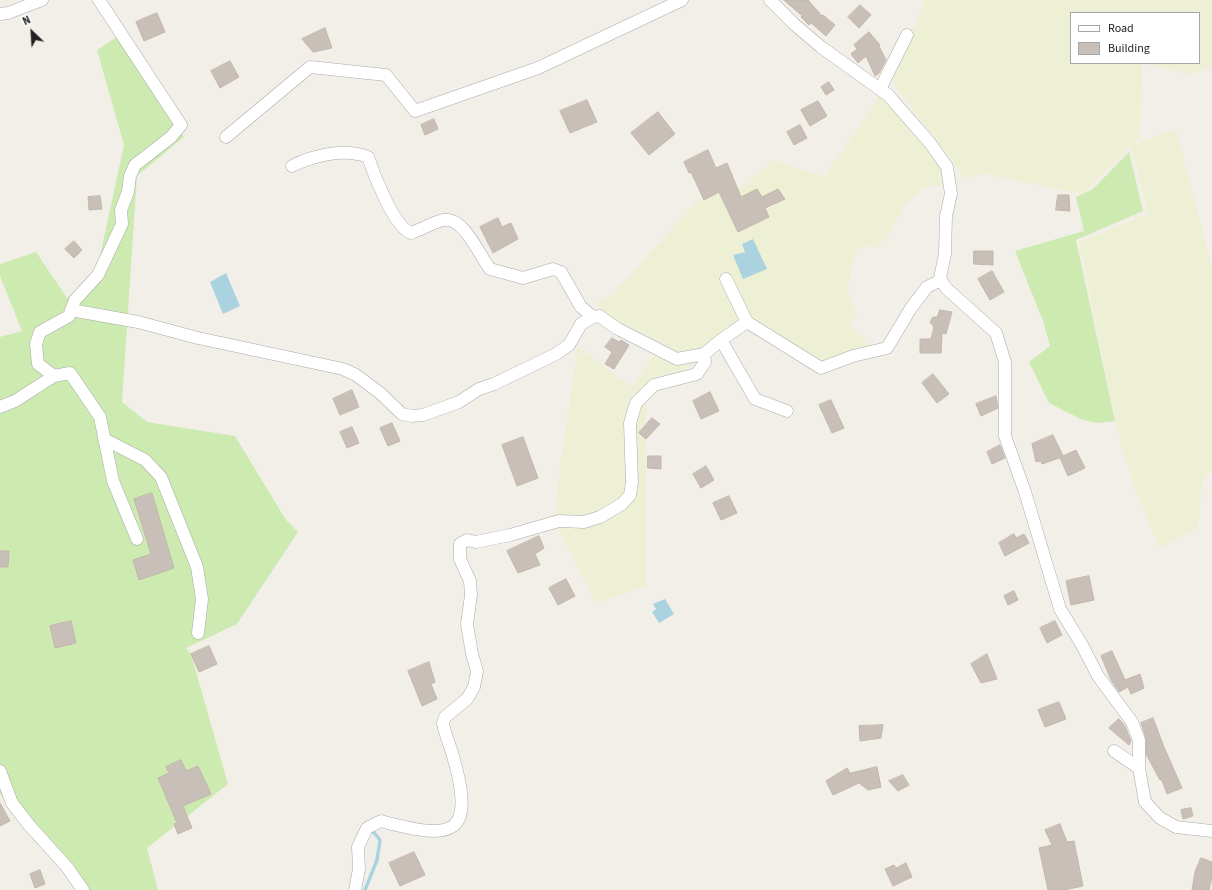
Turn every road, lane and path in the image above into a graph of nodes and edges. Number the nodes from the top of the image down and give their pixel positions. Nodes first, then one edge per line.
1 (42, 0) edge
2 (99, 0) edge
3 (682, 0) edge
4 (770, 0) edge
5 (0, 14) edge
6 (907, 35) dead end
7 (880, 89) junction
8 (226, 137) dead end
9 (292, 166) dead end
10 (726, 279) dead end
11 (941, 280) junction
12 (71, 310) junction
13 (593, 317) junction
14 (747, 322) junction
15 (721, 340) junction
16 (704, 354) junction
17 (54, 376) junction
18 (0, 407) edge
19 (787, 411) dead end
20 (104, 439) junction
21 (138, 539) dead end
22 (198, 632) dead end
23 (1114, 751) dead end
24 (1139, 768) junction
25 (0, 771) edge
26 (1212, 831) edge
27 (84, 890) edge
28 (355, 890) edge

1 - 5 street
2 - 12 street
3 - 8 street
4 - 7 street
6 - 7 street
7 - 11 street
9 - 13 street
10 - 14 street
11 - 14 street
11 - 24 street
12 - 13 street
12 - 17 street
13 - 16 street
14 - 15 street
15 - 16 street
15 - 19 street
16 - 28 street
17 - 18 street
17 - 20 street
20 - 21 street
20 - 22 street
23 - 24 street
24 - 26 street
25 - 27 street

